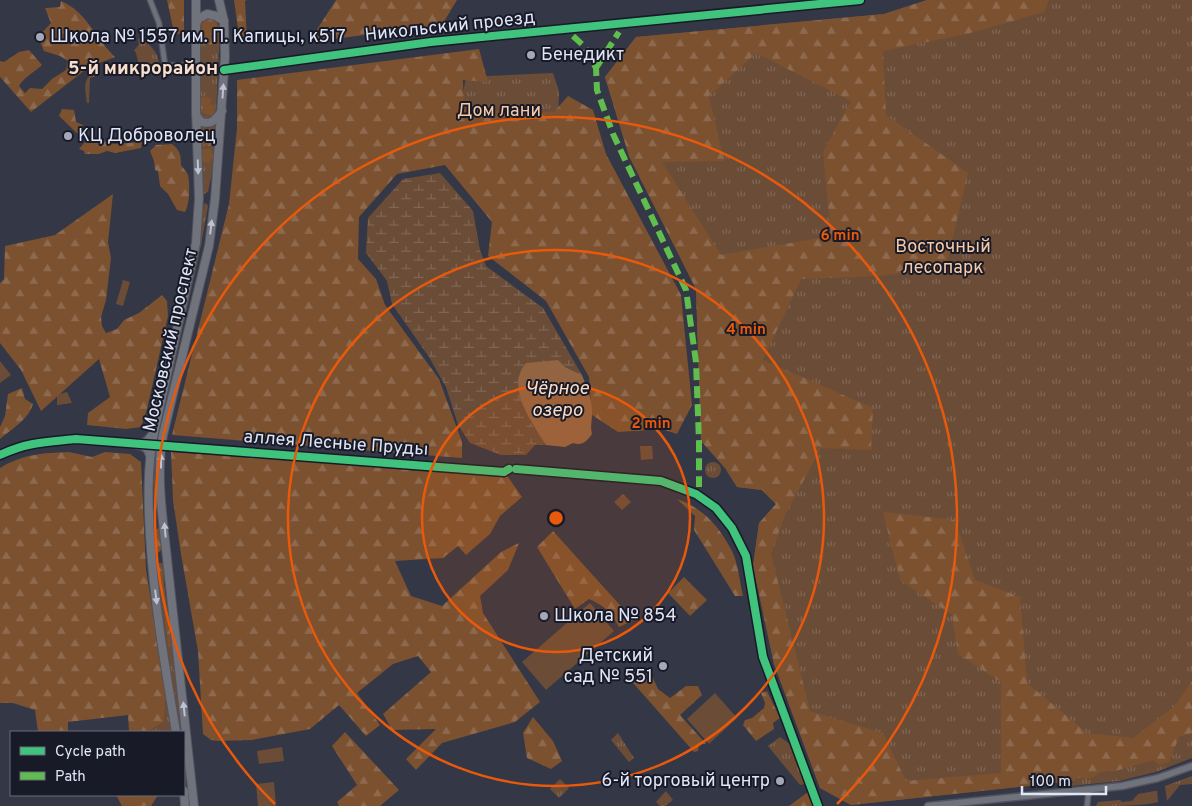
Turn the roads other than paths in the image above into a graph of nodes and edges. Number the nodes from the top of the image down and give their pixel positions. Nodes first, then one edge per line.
1 (150, 0) edge
2 (196, 0) edge
3 (218, 0) edge
4 (225, 0) edge
5 (860, 0) edge
6 (224, 21) junction
7 (196, 27) junction
8 (195, 66) junction
9 (224, 70) junction
10 (222, 112) junction
11 (196, 115) junction
12 (199, 198) junction
13 (215, 199) junction
14 (160, 402) junction
15 (170, 404) junction
16 (154, 433) junction
17 (137, 445) junction
18 (161, 445) junction
19 (151, 446) junction
20 (0, 455) edge
21 (150, 458) junction
22 (516, 469) dead end
23 (148, 509) junction
24 (163, 510) junction
25 (168, 560) junction
26 (152, 563) junction
27 (176, 731) edge
28 (1192, 766) edge
29 (1089, 788) junction
30 (194, 806) edge
31 (818, 806) edge
32 (928, 806) edge
33 (1087, 806) edge

1 - 8 street
2 - 7 main road, Московский проспект
3 - 6 main road, Московский проспект
4 - 6 main road
5 - 9 street, Никольский проезд
6 - 7 main road
6 - 9 main road, Московский проспект
7 - 8 main road, Московский проспект
8 - 11 main road, Московский проспект
10 -> 9 main road, Московский проспект
10 - 11 main road
10 - 13 main road, Московский проспект
11 -> 12 main road, Московский проспект
12 - 13 main road
12 - 14 main road, Московский проспект
15 -> 13 main road, Московский проспект
14 - 15 main road
14 - 16 main road, Московский проспект
15 - 18 main road, Московский проспект
16 - 17 main road
16 - 19 main road, Московский проспект
17 - 19 street
17 - 20 street
17 - 21 street
18 - 19 street
24 -> 18 main road, Московский проспект
19 - 21 main road, Московский проспект
21 - 23 main road, Московский проспект
22 - 31 street
23 - 24 main road
23 - 26 main road, Московский проспект
25 -> 24 main road, Московский проспект
25 - 26 main road
30 -> 25 main road, Московский проспект
26 -> 27 main road, Московский проспект
28 - 29 main road
29 - 32 main road
29 - 33 street

